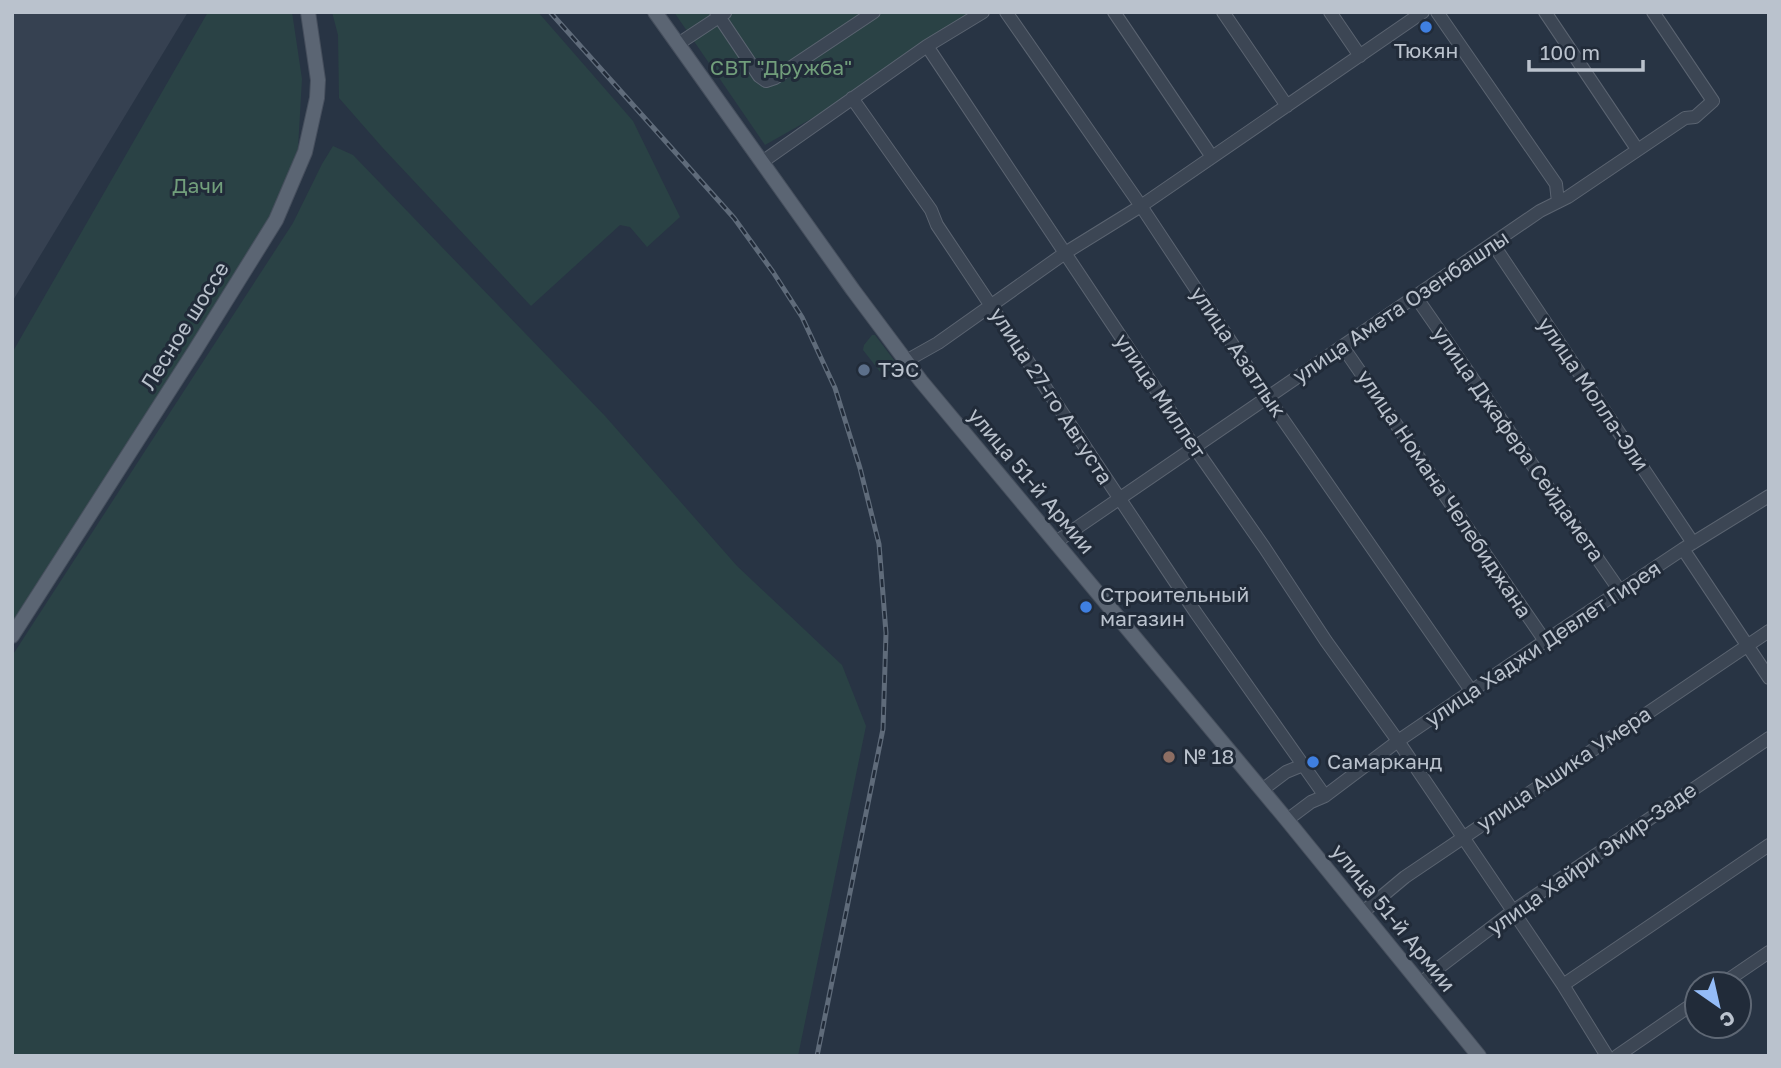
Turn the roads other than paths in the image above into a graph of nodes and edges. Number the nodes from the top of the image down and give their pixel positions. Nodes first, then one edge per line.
1 (308, 12) edge
2 (655, 12) edge
3 (874, 12) edge
4 (983, 12) edge
5 (1006, 12) edge
6 (1114, 12) edge
7 (1223, 12) edge
8 (1330, 12) edge
9 (1423, 12) edge
10 (1437, 12) edge
11 (1545, 12) edge
12 (1653, 12) edge
13 (720, 14) edge
14 (678, 44) junction
15 (928, 46) junction
16 (1360, 56) junction
17 (852, 98) junction
18 (1287, 106) junction
19 (1637, 149) junction
20 (1212, 157) junction
21 (762, 162) junction
22 (1558, 202) junction
23 (1141, 206) junction
24 (1493, 244) junction
25 (1065, 253) junction
26 (1416, 297) junction
27 (991, 304) junction
28 (1343, 347) junction
29 (906, 361) junction
30 (1269, 398) junction
31 (1195, 448) junction
32 (1769, 496) edge
33 (1120, 499) junction
34 (1056, 542) junction
35 (1688, 546) junction
36 (1620, 592) junction
37 (1769, 631) edge
38 (12, 636) edge
39 (1545, 641) junction
40 (1747, 646) junction
41 (1769, 678) edge
42 (1472, 692) junction
43 (1769, 738) edge
44 (1398, 741) junction
45 (1303, 765) junction
46 (1262, 790) junction
47 (1325, 796) junction
48 (1287, 820) junction
49 (1462, 838) junction
50 (1769, 845) edge
51 (1513, 911) junction
52 (1363, 912) junction
53 (1769, 952) edge
54 (1743, 970) edge
55 (1420, 984) junction
56 (1563, 985) junction
57 (1683, 1011) edge
58 (1479, 1056) edge
59 (1607, 1056) edge
60 (1617, 1056) edge

1 - 38 main road, Лесное шоссе
2 - 14 main road, улица 51-й Армии
3 - 13 street
4 - 15 street
5 - 23 street, улица Азатлык
6 - 20 street
7 - 18 street
8 - 16 street
9 - 16 street
10 - 22 street
11 - 19 street
12 - 19 street, улица Амета Озенбашлы
13 - 14 street
14 - 21 main road, улица 51-й Армии
15 - 17 street
15 - 25 street, улица Миллет
16 - 18 street
17 - 21 street
17 - 27 street, улица 27-го Августа
18 - 20 street
19 - 22 street, улица Амета Озенбашлы
20 - 23 street
21 - 29 main road, улица 51-й Армии
22 - 24 street, улица Амета Озенбашлы
23 - 25 street
23 - 30 street, улица Азатлык
24 - 26 street, улица Амета Озенбашлы
24 - 35 street, улица Молла-Эли
25 - 27 street
25 - 31 street, улица Миллет
26 - 28 street, улица Амета Озенбашлы
26 - 36 street, улица Джафера Сейдамета
27 - 29 street
27 - 33 street, улица 27-го Августа
28 - 30 street, улица Амета Озенбашлы
28 - 39 street, улица Номана Челебиджана
29 - 34 main road, улица 51-й Армии
30 - 31 street, улица Амета Озенбашлы
30 - 42 street, улица Азатлык
31 - 33 street, улица Амета Озенбашлы
31 - 44 street, улица Миллет
32 - 35 street, улица Хаджи Девлет Гирея
33 - 34 street, улица Амета Озенбашлы
33 - 45 street, улица 27-го Августа
34 - 46 main road, улица 51-й Армии
35 - 36 street, улица Хаджи Девлет Гирея
35 - 40 street, улица Молла-Эли
36 - 39 street, улица Хаджи Девлет Гирея
37 - 40 street, улица Ашика Умера
39 - 42 street, улица Хаджи Девлет Гирея
40 - 41 street, улица Молла-Эли
40 - 49 street, улица Ашика Умера
42 - 44 street, улица Хаджи Девлет Гирея
43 - 51 street, улица Хайри Эмир-Заде
44 - 47 street, улица Хаджи Девлет Гирея
44 - 49 street, улица Миллет
45 - 46 street
45 - 47 street, улица 27-го Августа
46 - 48 main road, улица 51-й Армии
47 - 48 street, улица Хаджи Девлет Гирея
48 - 52 main road, улица 51-й Армии
49 - 51 street, улица Миллет
49 - 52 street, улица Ашика Умера
50 - 56 street
51 - 55 street, улица Хайри Эмир-Заде
51 - 56 street, улица Миллет
52 - 55 main road, улица 51-й Армии
53 - 54 street
55 - 58 main road, улица 51-й Армии
56 - 59 street, улица Миллет
57 - 60 street

